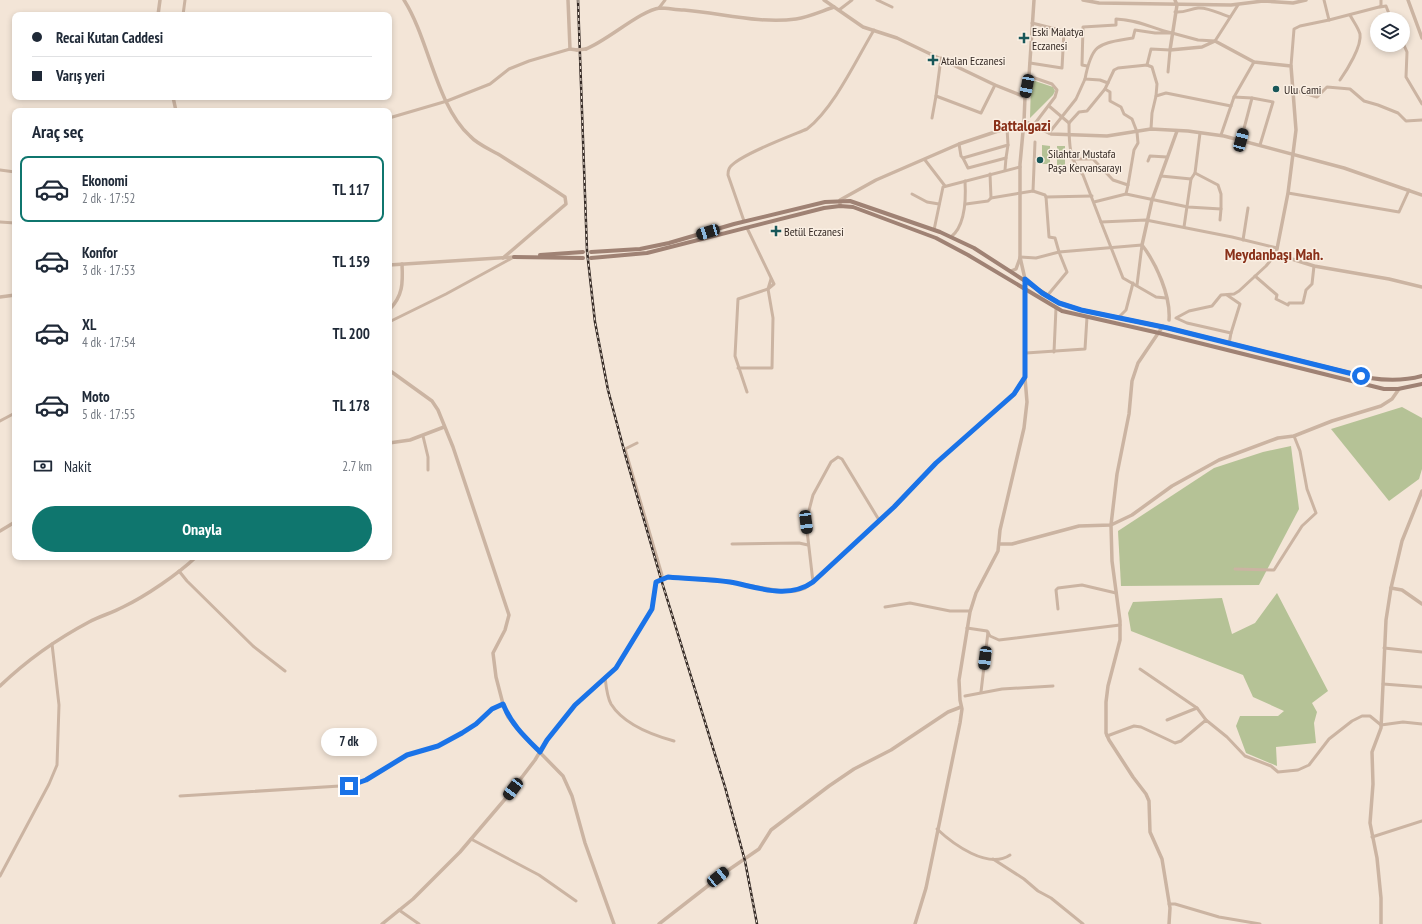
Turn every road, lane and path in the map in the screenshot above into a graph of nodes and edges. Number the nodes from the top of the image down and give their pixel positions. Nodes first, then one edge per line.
1 (160, 0) edge
2 (185, 0) edge
3 (404, 0) edge
4 (568, 0) edge
5 (665, 0) edge
6 (824, 0) edge
7 (852, 0) edge
8 (877, 0) edge
9 (1034, 0) edge
10 (1083, 0) edge
11 (1175, 0) edge
12 (1227, 0) edge
13 (1306, 0) edge
14 (1324, 0) edge
15 (1381, 0) edge
16 (1408, 0) edge
17 (1262, 1) edge
18 (1177, 4) junction
19 (1238, 4) junction
20 (1227, 5) junction
21 (834, 7) junction
22 (892, 7) dead end
23 (1379, 7) junction
24 (659, 8) junction
25 (838, 10) junction
26 (158, 12) edge
27 (183, 12) edge
28 (1176, 12) junction
29 (1389, 12) edge
30 (1350, 15) junction
31 (1230, 17) junction
32 (1329, 20) junction
33 (1032, 23) junction
34 (1421, 28) edge
35 (874, 30) junction
36 (1064, 31) junction
37 (1082, 32) junction
38 (1172, 33) junction
39 (1422, 38) edge
40 (1215, 41) junction
41 (570, 49) junction
42 (1170, 50) junction
43 (1407, 52) edge
44 (941, 58) junction
45 (1254, 62) junction
46 (1030, 63) junction
47 (1147, 65) junction
48 (1087, 66) junction
49 (1291, 66) junction
50 (1168, 72) dead end
51 (1029, 76) junction
52 (1085, 79) junction
53 (1340, 80) dead end
54 (1108, 84) junction
55 (995, 85) junction
56 (1105, 89) junction
57 (1294, 90) junction
58 (936, 96) junction
59 (1156, 96) junction
60 (1025, 97) junction
61 (1234, 97) junction
62 (1252, 98) junction
63 (447, 101) junction
64 (1422, 104) edge
65 (1049, 106) junction
66 (1230, 106) junction
67 (392, 117) edge
68 (1062, 117) junction
69 (932, 118) dead end
70 (1422, 120) edge
71 (1024, 121) junction
72 (1069, 123) junction
73 (1034, 126) junction
74 (1007, 128) junction
75 (1151, 130) junction
76 (1177, 131) junction
77 (1137, 132) junction
78 (1049, 133) junction
79 (1200, 133) junction
80 (1069, 135) junction
81 (1221, 136) junction
82 (1241, 140) junction
83 (1035, 142) dead end
84 (959, 144) junction
85 (1008, 145) junction
86 (1260, 145) junction
87 (1293, 153) junction
88 (1168, 157) junction
89 (963, 158) junction
90 (1006, 158) junction
91 (1072, 159) junction
92 (924, 160) junction
93 (1148, 161) dead end
94 (1020, 167) junction
95 (0, 170) edge
96 (1005, 170) junction
97 (12, 172) edge
98 (1195, 173) junction
99 (990, 174) junction
100 (1161, 176) junction
101 (1191, 179) junction
102 (965, 181) junction
103 (1128, 185) junction
104 (945, 186) junction
105 (1409, 190) junction
106 (1033, 191) junction
107 (1288, 193) junction
108 (912, 194) dead end
109 (1020, 194) junction
110 (1126, 194) junction
111 (1422, 195) edge
112 (1092, 196) junction
113 (991, 198) junction
114 (1046, 198) junction
115 (840, 200) junction
116 (1152, 200) junction
117 (1094, 202) junction
118 (939, 204) junction
119 (966, 204) junction
120 (840, 206) junction
121 (1188, 207) junction
122 (1248, 208) dead end
123 (1221, 209) junction
124 (1146, 220) junction
125 (1220, 220) dead end
126 (744, 221) junction
127 (0, 222) edge
128 (1101, 222) junction
129 (12, 223) edge
130 (1184, 227) junction
131 (747, 228) junction
132 (934, 230) junction
133 (951, 237) junction
134 (1243, 240) junction
135 (1142, 245) junction
136 (1111, 246) junction
137 (1277, 248) junction
138 (583, 252) dead end
139 (591, 252) dead end
140 (1059, 252) junction
141 (1276, 254) junction
142 (514, 257) junction
143 (1020, 257) junction
144 (503, 258) junction
145 (584, 258) dead end
146 (591, 258) dead end
147 (402, 264) junction
148 (392, 265) edge
149 (1314, 266) junction
150 (1011, 271) junction
151 (1255, 276) junction
152 (1025, 279) junction
153 (1135, 284) junction
154 (1422, 287) edge
155 (768, 289) junction
156 (1024, 289) junction
157 (12, 295) edge
158 (1227, 295) junction
159 (1047, 296) junction
160 (0, 297) edge
161 (1166, 298) junction
162 (392, 306) edge
163 (1056, 308) junction
164 (1086, 317) junction
165 (1120, 317) junction
166 (1176, 318) junction
167 (1169, 319) junction
168 (392, 321) edge
169 (1163, 326) junction
170 (1168, 328) junction
171 (1159, 333) junction
172 (1231, 333) junction
173 (1229, 344) junction
174 (1054, 352) junction
175 (1026, 353) junction
176 (738, 368) junction
177 (392, 372) edge
178 (1422, 376) edge
179 (1025, 377) junction
180 (1422, 384) edge
181 (1399, 389) junction
182 (746, 392) dead end
183 (12, 415) edge
184 (0, 421) edge
185 (444, 427) junction
186 (423, 436) junction
187 (1294, 436) junction
188 (392, 443) edge
189 (637, 443) dead end
190 (428, 470) dead end
191 (1422, 491) edge
192 (879, 520) junction
193 (12, 524) edge
194 (1111, 525) junction
195 (0, 532) edge
196 (732, 544) dead end
197 (1000, 544) junction
198 (808, 545) junction
199 (192, 560) edge
200 (1235, 569) dead end
201 (179, 571) junction
202 (660, 579) junction
203 (813, 582) junction
204 (1391, 588) junction
205 (1116, 593) junction
206 (1422, 604) edge
207 (884, 607) dead end
208 (1058, 609) dead end
209 (970, 611) junction
210 (1120, 625) junction
211 (967, 628) junction
212 (988, 632) junction
213 (52, 644) junction
214 (1384, 648) junction
215 (1422, 652) edge
216 (1140, 669) dead end
217 (285, 671) dead end
218 (605, 677) junction
219 (1383, 684) junction
220 (0, 686) edge
221 (1053, 686) dead end
222 (1422, 687) edge
223 (981, 692) junction
224 (965, 696) dead end
225 (503, 704) junction
226 (961, 707) junction
227 (1197, 708) junction
228 (1167, 720) dead end
229 (1206, 720) junction
230 (1422, 724) edge
231 (1381, 725) junction
232 (1107, 736) junction
233 (674, 740) dead end
234 (540, 752) junction
235 (180, 796) dead end
236 (1422, 820) edge
237 (938, 829) junction
238 (1372, 837) junction
239 (471, 838) junction
240 (1010, 855) dead end
241 (993, 860) junction
242 (0, 876) edge
243 (576, 901) dead end
244 (1169, 904) junction
245 (399, 910) junction
246 (382, 924) edge
247 (419, 924) edge
248 (614, 924) edge
249 (659, 924) edge
250 (915, 924) edge
251 (1083, 924) edge
252 (1169, 924) edge
253 (1260, 924) edge
254 (1381, 924) edge

1 - 26 street
2 - 27 street
3 - 63 street
4 - 41 street
5 - 24 street
6 - 21 street
7 - 25 street
8 - 22 street
9 - 33 street
10 - 18 street
11 - 18 street
12 - 20 street
13 - 17 street
14 - 32 street
15 - 23 street
16 - 34 street
17 - 19 street
18 - 20 street
18 - 28 street
19 - 20 street
19 - 31 street
21 - 24 street
21 - 25 street
23 - 29 street
23 - 30 street
24 - 41 street, bridge
25 - 35 street
28 - 31 street
28 - 38 street
30 - 32 street
30 - 53 street
31 - 40 street
32 - 49 street
33 - 36 street
33 - 46 street
34 - 39 street
35 - 44 street
35 - 126 street
36 - 37 street
36 - 46 street
37 - 38 street
37 - 48 street
38 - 40 street
38 - 42 street
38 - 48 street
40 - 42 street
40 - 45 street
41 - 63 street
42 - 47 street
42 - 50 street
43 - 64 street
44 - 55 street
44 - 58 street
45 - 49 street
45 - 61 street
46 - 51 street
47 - 54 street
47 - 59 street
48 - 52 street
49 - 57 street
51 - 60 street
51 - 65 street
52 - 54 street
52 - 68 street
54 - 56 street
55 - 58 street
55 - 60 street
56 - 72 street
56 - 77 street
57 - 70 street
57 - 87 street
58 - 69 street
59 - 66 street
59 - 75 street
60 - 71 street
61 - 62 street
61 - 66 street
62 - 82 street
62 - 86 street
63 - 67 street
63 - 144 street
65 - 68 street
65 - 73 street
66 - 81 street
68 - 72 street
68 - 78 street
71 - 73 street
71 - 74 street
71 - 94 street
72 - 80 street
73 - 78 street
74 - 84 street
74 - 85 street
75 - 76 street
75 - 77 street
76 - 79 street
76 - 88 street
77 - 80 street
77 - 103 street
78 - 80 street
79 - 81 street
79 - 98 street
80 - 91 street
81 - 82 street
82 - 86 street
83 - 106 street
84 - 89 street
84 - 92 street
85 - 89 street
85 - 90 street
86 - 87 street
87 - 105 street
87 - 107 street
88 - 93 street
88 - 100 street
89 - 90 street
90 - 96 street
91 - 103 street
91 - 112 street
92 - 104 street
92 - 115 street
94 - 96 street
94 - 109 street
95 - 97 street
96 - 99 street
98 - 101 street
98 - 123 street
99 - 102 street
99 - 113 street
100 - 101 street
100 - 116 street
101 - 121 street
102 - 104 street
102 - 119 street
103 - 110 street
104 - 118 street
105 - 107 street
105 - 111 street
106 - 109 street
106 - 114 street
107 - 137 street
108 - 118 street
109 - 113 street
109 - 143 street
110 - 116 street
110 - 117 street
112 - 114 street
112 - 117 street
113 - 119 street
114 - 140 street
115 - 120 street
115 - 126 main road
115 - 132 main road
116 - 121 street
116 - 124 street
117 - 128 street
118 - 132 street
119 - 133 street
120 - 131 main road
120 - 156 main road
121 - 123 street
121 - 130 street
122 - 134 street
123 - 125 street
124 - 128 street
124 - 130 street
124 - 135 street
126 - 139 main road
127 - 129 street
128 - 136 street
130 - 134 street
131 - 146 main road
131 - 155 street
132 - 133 main road
133 - 150 main road
134 - 137 street
135 - 136 street
135 - 153 street
135 - 161 street
136 - 140 street
136 - 153 street
137 - 141 street
138 - 142 main road
140 - 143 street
140 - 159 street
141 - 149 street
141 - 151 street
142 - 144 street
142 - 145 main road
142 - 168 street
143 - 150 street
143 - 152 street
144 - 147 street
147 - 148 street
147 - 162 street
149 - 151 street
149 - 154 street
150 - 152 main road
151 - 158 street
152 - 156 street
152 - 159 main road
153 - 161 street
153 - 165 street
155 - 176 street
155 - 176 street
156 - 163 main road
156 - 175 street
157 - 160 street
158 - 166 street
158 - 172 street
159 - 165 main road
161 - 167 street
163 - 164 main road
163 - 174 street
164 - 171 main road
164 - 174 street
165 - 169 main road
166 - 167 street
166 - 172 street
167 - 170 street
169 - 170 main road
169 - 171 street
170 - 173 main road
171 - 181 main road
171 - 194 street
172 - 173 street
173 - 178 main road
174 - 175 street
175 - 179 street
176 - 182 street
177 - 185 street
179 - 192 street
179 - 197 street
180 - 181 main road
181 - 187 street
183 - 184 street
185 - 186 street
185 - 225 street
186 - 188 street
186 - 190 street
187 - 194 street
187 - 200 street
189 - 202 street
191 - 204 street
192 - 198 street
192 - 203 street
193 - 195 street
194 - 197 street
194 - 205 street
196 - 198 street
197 - 209 street
198 - 203 street
199 - 201 street
201 - 213 street
201 - 217 street
202 - 203 street
202 - 218 street
204 - 206 street
204 - 214 street
205 - 208 street
205 - 210 street
207 - 209 street
209 - 211 street
210 - 212 street
210 - 232 street
211 - 212 street
211 - 226 street
212 - 223 street
213 - 220 street
213 - 242 street
214 - 215 street
214 - 219 street
216 - 227 street
218 - 233 street
218 - 234 street
219 - 222 street
219 - 231 street
221 - 223 street
223 - 224 street
225 - 234 street
225 - 235 street
226 - 237 street
226 - 249 street
227 - 228 street
227 - 229 street
229 - 231 street
229 - 232 street
230 - 231 street
231 - 238 street
232 - 244 street
234 - 239 street
234 - 248 street
236 - 238 street
237 - 241 street
237 - 250 street
238 - 254 street
239 - 243 street
239 - 245 street
240 - 241 street
241 - 251 street
244 - 252 street
244 - 253 street
245 - 246 street
245 - 247 street

